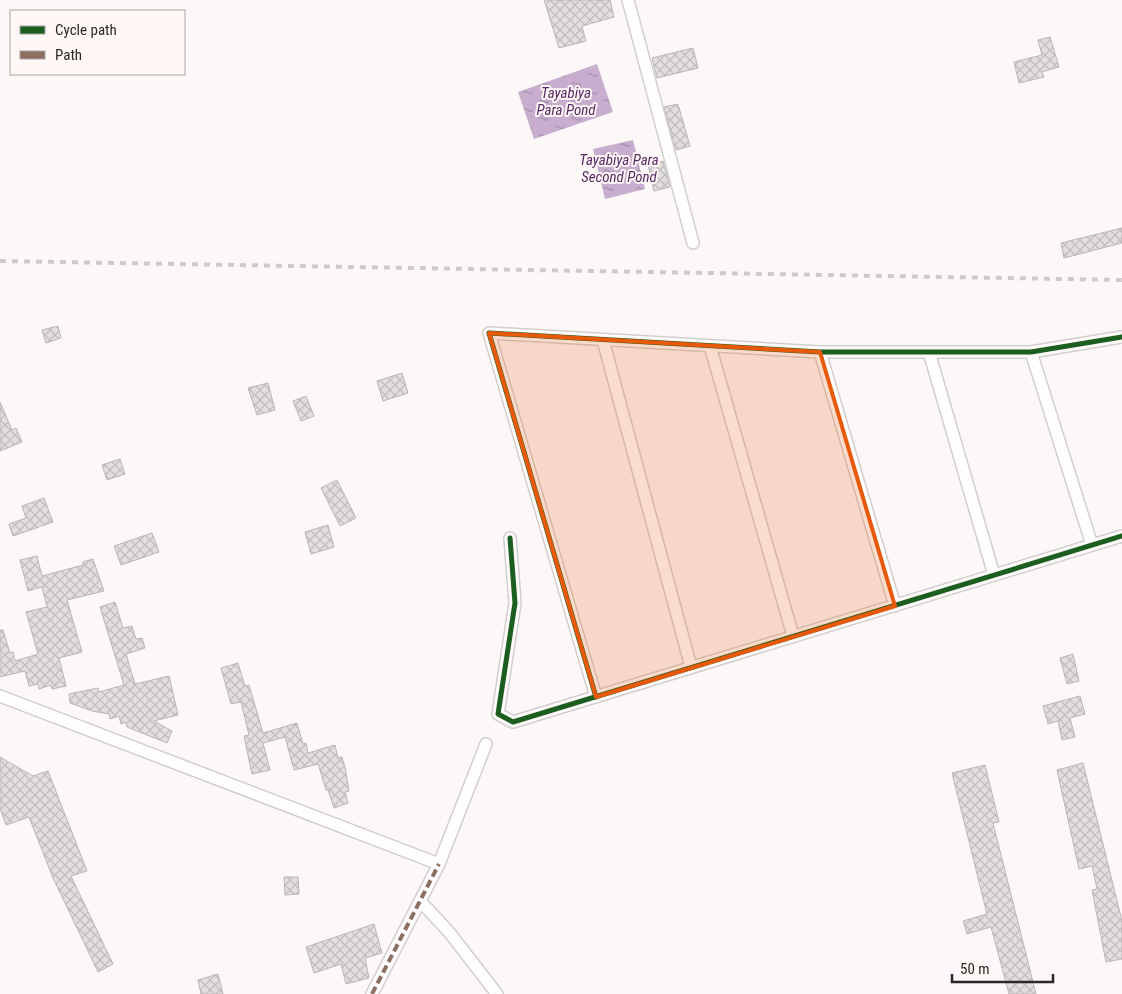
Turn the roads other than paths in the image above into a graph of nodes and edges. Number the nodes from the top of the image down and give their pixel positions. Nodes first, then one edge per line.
1 (628, 0) edge
2 (693, 243) dead end
3 (1122, 337) edge
4 (602, 340) junction
5 (710, 346) junction
6 (820, 352) junction
7 (929, 352) junction
8 (1030, 352) junction
9 (1122, 536) edge
10 (510, 538) dead end
11 (1092, 546) junction
12 (994, 575) junction
13 (894, 606) junction
14 (793, 636) junction
15 (691, 667) junction
16 (0, 696) edge
17 (596, 696) junction
18 (486, 744) dead end
19 (439, 864) junction
20 (421, 902) junction
21 (372, 994) edge
22 (497, 994) edge

1 - 2 street
3 - 8 street
4 - 5 street
4 - 15 street
4 - 17 street
5 - 6 street
5 - 14 street
6 - 7 street
6 - 13 street
7 - 8 street
7 - 12 street
8 - 11 street
9 - 11 street
10 - 17 street
11 - 12 street
12 - 13 street
13 - 14 street
14 - 15 street
15 - 17 street
16 - 19 street
18 - 19 street
19 - 20 street
20 - 21 street
20 - 22 street

